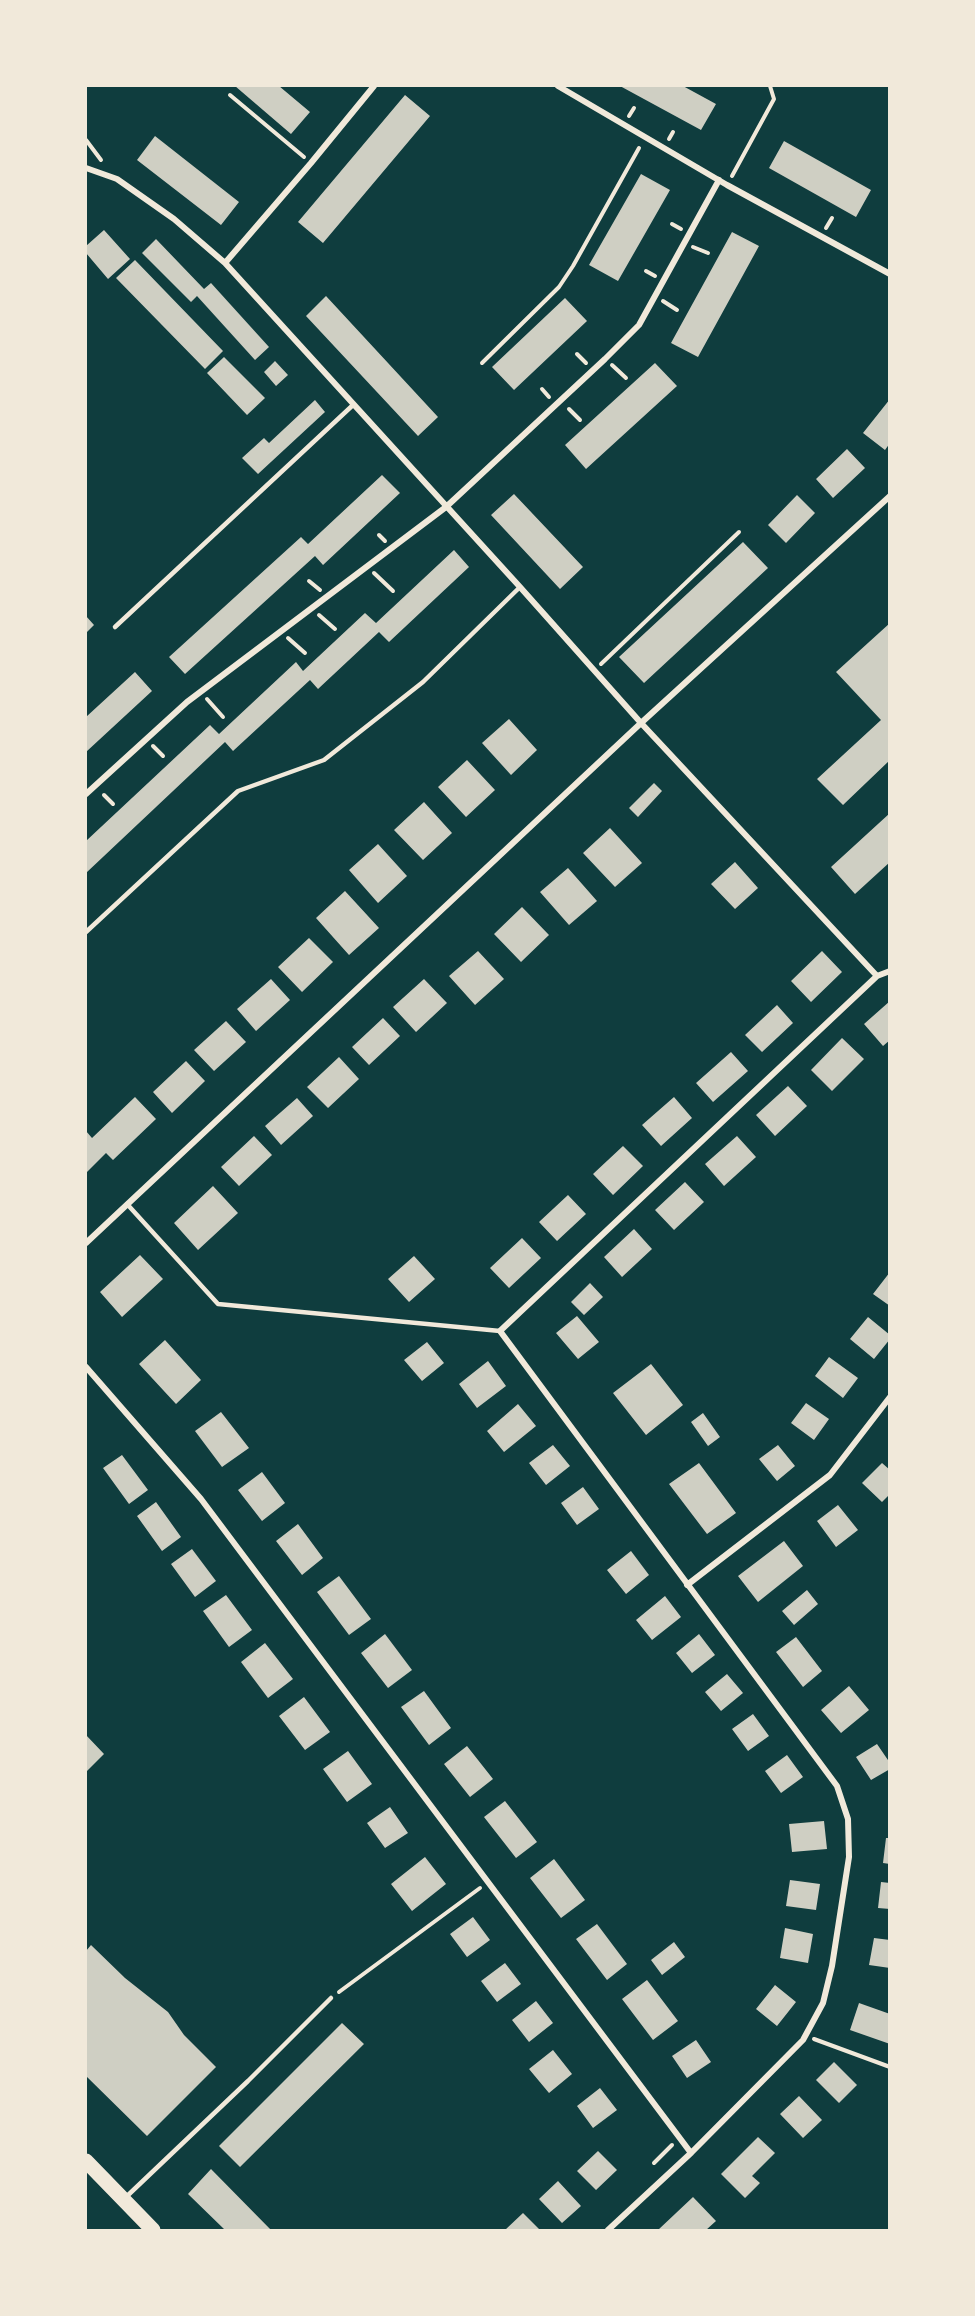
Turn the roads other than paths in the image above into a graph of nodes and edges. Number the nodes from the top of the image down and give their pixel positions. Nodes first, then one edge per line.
1 (374, 86) edge
2 (558, 86) edge
3 (86, 168) edge
4 (719, 180) junction
5 (225, 263) junction
6 (890, 274) edge
7 (353, 405) junction
8 (890, 495) edge
9 (446, 507) junction
10 (520, 587) junction
11 (115, 627) dead end
12 (641, 723) junction
13 (86, 794) edge
14 (86, 932) edge
15 (890, 970) edge
16 (878, 976) junction
17 (127, 1204) junction
18 (87, 1238) edge
19 (500, 1331) junction
20 (86, 1367) edge
21 (890, 1397) edge
22 (687, 1585) junction
23 (331, 1998) road end
24 (691, 2153) junction
25 (86, 2161) edge
26 (123, 2200) junction
27 (153, 2230) edge
28 (608, 2230) edge

1 - 5 street
2 - 4 street
3 - 5 street
4 - 6 street
4 - 9 street
5 - 7 street
7 - 9 street
7 - 11 lane
8 - 12 street
9 - 10 street
9 - 13 street
10 - 12 street
10 - 14 lane
12 - 16 street
12 - 17 street
15 - 16 street
16 - 19 street
17 - 18 street
17 - 19 lane
19 - 22 street
20 - 24 street
21 - 22 street
22 - 24 street
23 - 26 lane
24 - 28 street
25 - 26 main road
26 - 27 main road

